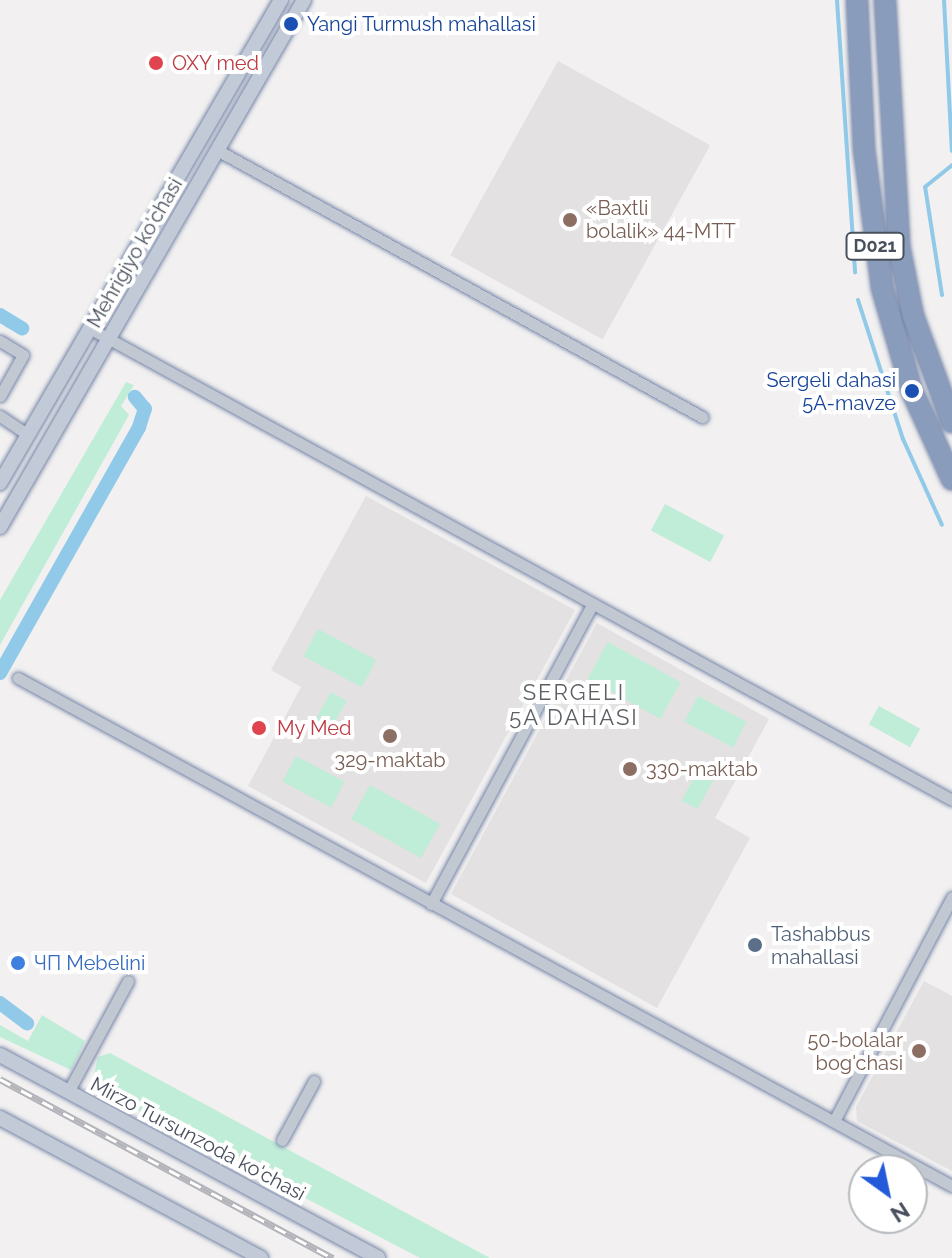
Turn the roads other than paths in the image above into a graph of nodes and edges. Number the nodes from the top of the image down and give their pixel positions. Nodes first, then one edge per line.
1 (281, 0) edge
2 (304, 0) edge
3 (857, 4) edge
4 (885, 4) edge
5 (217, 150) junction
6 (91, 329) junction
7 (109, 339) junction
8 (0, 341) edge
9 (0, 396) edge
10 (0, 416) edge
11 (702, 417) dead end
12 (952, 422) edge
13 (28, 435) junction
14 (952, 479) edge
15 (0, 483) edge
16 (0, 527) edge
17 (592, 605) junction
18 (18, 678) dead end
19 (952, 800) edge
20 (952, 897) edge
21 (431, 904) junction
22 (128, 981) dead end
23 (0, 1055) edge
24 (314, 1081) dead end
25 (68, 1092) junction
26 (0, 1118) edge
27 (834, 1121) junction
28 (282, 1140) dead end
29 (952, 1186) edge
30 (261, 1258) edge
31 (378, 1258) edge

1 - 6 main road, Mehrigiyo ko'chasi
2 - 5 main road, Mehrigiyo ko'chasi
3 - 4 highway
3 - 14 highway, D021
4 - 12 highway, D021
5 - 7 main road, Mehrigiyo ko'chasi
5 - 11 street
6 - 7 street
6 - 13 main road, Mehrigiyo ko'chasi
7 - 16 main road, Mehrigiyo ko'chasi
7 - 17 street
8 - 9 street
10 - 13 street
13 - 15 main road, Mehrigiyo ko'chasi
17 - 19 street
17 - 21 street
18 - 21 street
20 - 27 street
21 - 27 street
22 - 25 street
23 - 25 main road, Mirzo Tursunzoda ko'chasi
24 - 28 street
25 - 31 main road, Mirzo Tursunzoda ko'chasi
26 - 30 main road
27 - 29 street

